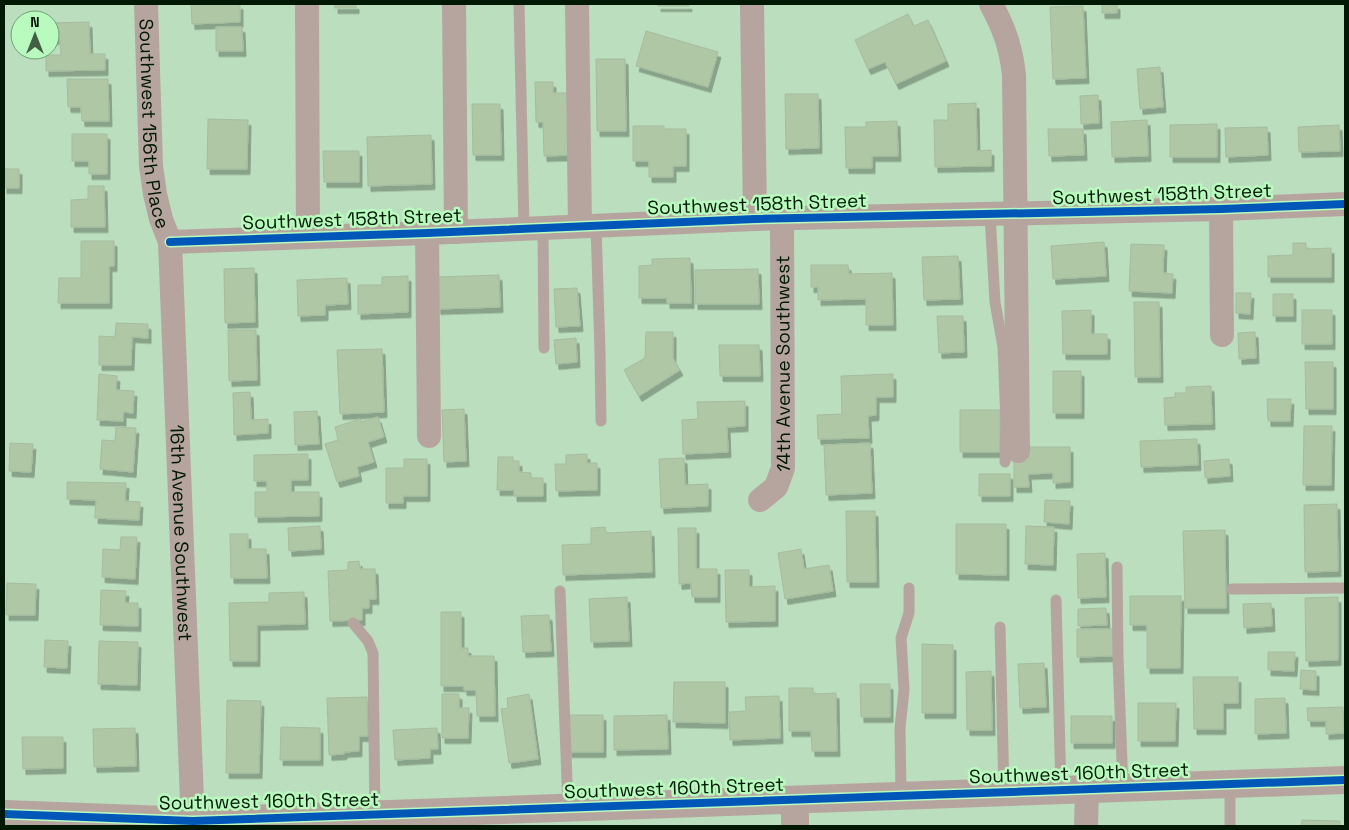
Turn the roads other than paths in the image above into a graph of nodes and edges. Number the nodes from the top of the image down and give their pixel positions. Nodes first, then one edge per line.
1 (146, 4) edge
2 (307, 4) edge
3 (454, 4) edge
4 (520, 4) edge
5 (577, 4) edge
6 (752, 4) edge
7 (991, 4) edge
8 (1345, 204) edge
9 (1221, 209) junction
10 (990, 214) junction
11 (1016, 214) junction
12 (755, 218) junction
13 (782, 218) junction
14 (588, 226) junction
15 (533, 229) junction
16 (456, 232) junction
17 (427, 234) junction
18 (308, 237) junction
19 (170, 242) junction
20 (1222, 335) dead end
21 (544, 348) dead end
22 (601, 421) dead end
23 (428, 436) dead end
24 (1012, 457) joint
25 (760, 500) dead end
26 (1117, 568) dead end
27 (909, 588) dead end
28 (1345, 588) edge
29 (1232, 589) dead end
30 (560, 591) dead end
31 (1056, 600) dead end
32 (353, 623) dead end
33 (1000, 627) dead end
34 (1345, 780) edge
35 (1230, 784) junction
36 (1123, 788) junction
37 (1074, 790) junction
38 (1004, 792) junction
39 (901, 796) junction
40 (568, 808) junction
41 (795, 813) edge
42 (4, 814) edge
43 (375, 815) junction
44 (496, 819) edge
45 (193, 824) edge
46 (1086, 826) edge
47 (1230, 826) edge

1 - 19 street, Southwest 156th Place
2 - 18 street
3 - 16 street
4 - 15 lane
5 - 14 street
6 - 12 street
7 - 11 street
8 - 9 street, Southwest 158th Street
9 - 11 street, Southwest 158th Street
9 - 20 street
10 - 11 street, Southwest 158th Street
10 - 13 street, Southwest 158th Street
10 - 24 lane
11 - 24 street
12 - 13 street, Southwest 158th Street
12 - 14 street, Southwest 158th Street
13 - 25 street, 14th Avenue Southwest
14 - 15 street, Southwest 158th Street
14 - 22 lane
15 - 16 street, Southwest 158th Street
15 - 21 lane
16 - 17 street, Southwest 158th Street
17 - 18 street, Southwest 158th Street
17 - 23 street
18 - 19 street, Southwest 158th Street
19 - 45 street, 16th Avenue Southwest
26 - 36 lane
27 - 39 lane
28 - 29 lane
30 - 40 lane
31 - 37 lane
32 - 43 lane
33 - 38 lane
34 - 35 street, Southwest 160th Street
35 - 36 street, Southwest 160th Street
35 - 47 lane
36 - 37 street, Southwest 160th Street
37 - 38 street, Southwest 160th Street
37 - 46 street
38 - 39 street, Southwest 160th Street
39 - 41 street, Southwest 160th Street
40 - 41 street, Southwest 160th Street
40 - 44 street, Southwest 160th Street
42 - 45 street, Southwest 160th Street
43 - 44 street, Southwest 160th Street
43 - 45 street, Southwest 160th Street

